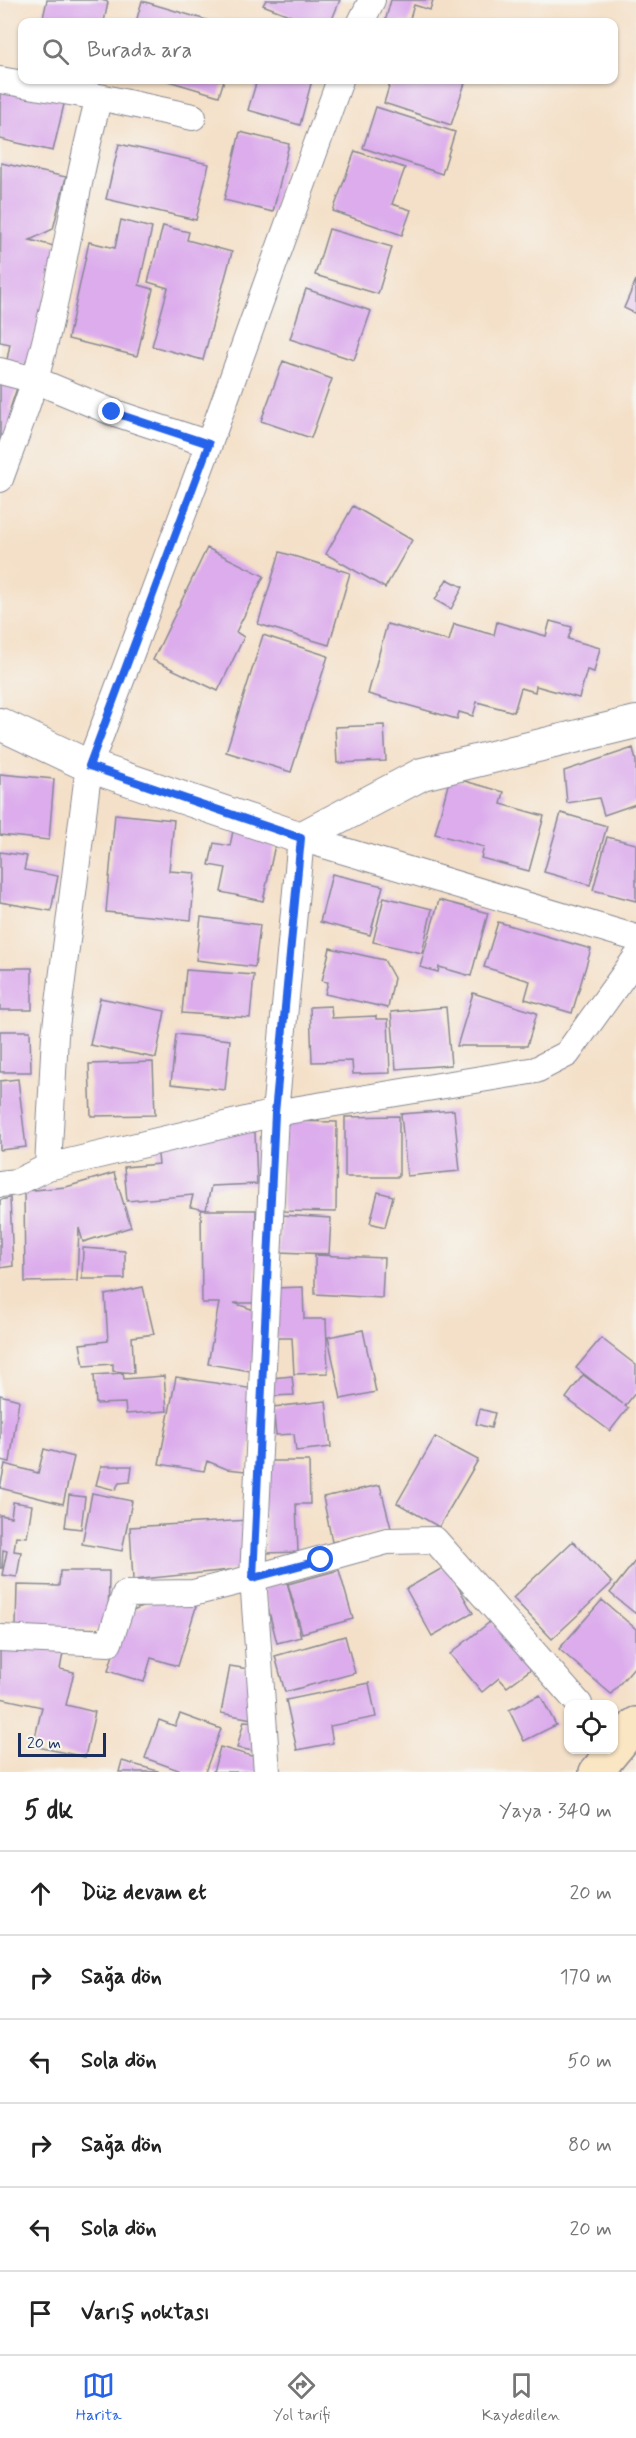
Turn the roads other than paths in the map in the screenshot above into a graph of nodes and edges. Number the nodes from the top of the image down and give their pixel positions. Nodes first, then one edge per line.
1 (372, 0) edge
2 (364, 18) edge
3 (0, 80) edge
4 (18, 83) edge
5 (23, 84) edge
6 (339, 84) edge
7 (99, 97) junction
8 (193, 117) dead end
9 (0, 371) edge
10 (35, 380) junction
11 (209, 444) junction
12 (0, 479) edge
13 (636, 722) edge
14 (0, 724) edge
15 (89, 766) junction
16 (301, 838) junction
17 (636, 938) edge
18 (633, 967) edge
19 (275, 1113) junction
20 (48, 1167) junction
21 (0, 1184) edge
22 (253, 1578) junction
23 (0, 1638) edge
24 (575, 1700) edge
25 (267, 1772) edge

1 - 2 street
3 - 4 street
5 - 7 street
6 - 11 street
7 - 8 street
7 - 10 street
9 - 10 street
10 - 11 street
10 - 12 street
11 - 15 street
13 - 16 street
14 - 15 street
15 - 16 street
15 - 20 street
16 - 17 street
16 - 19 street
18 - 19 street
19 - 20 street
19 - 22 street
20 - 21 street
22 - 23 street
22 - 24 street
22 - 25 street

